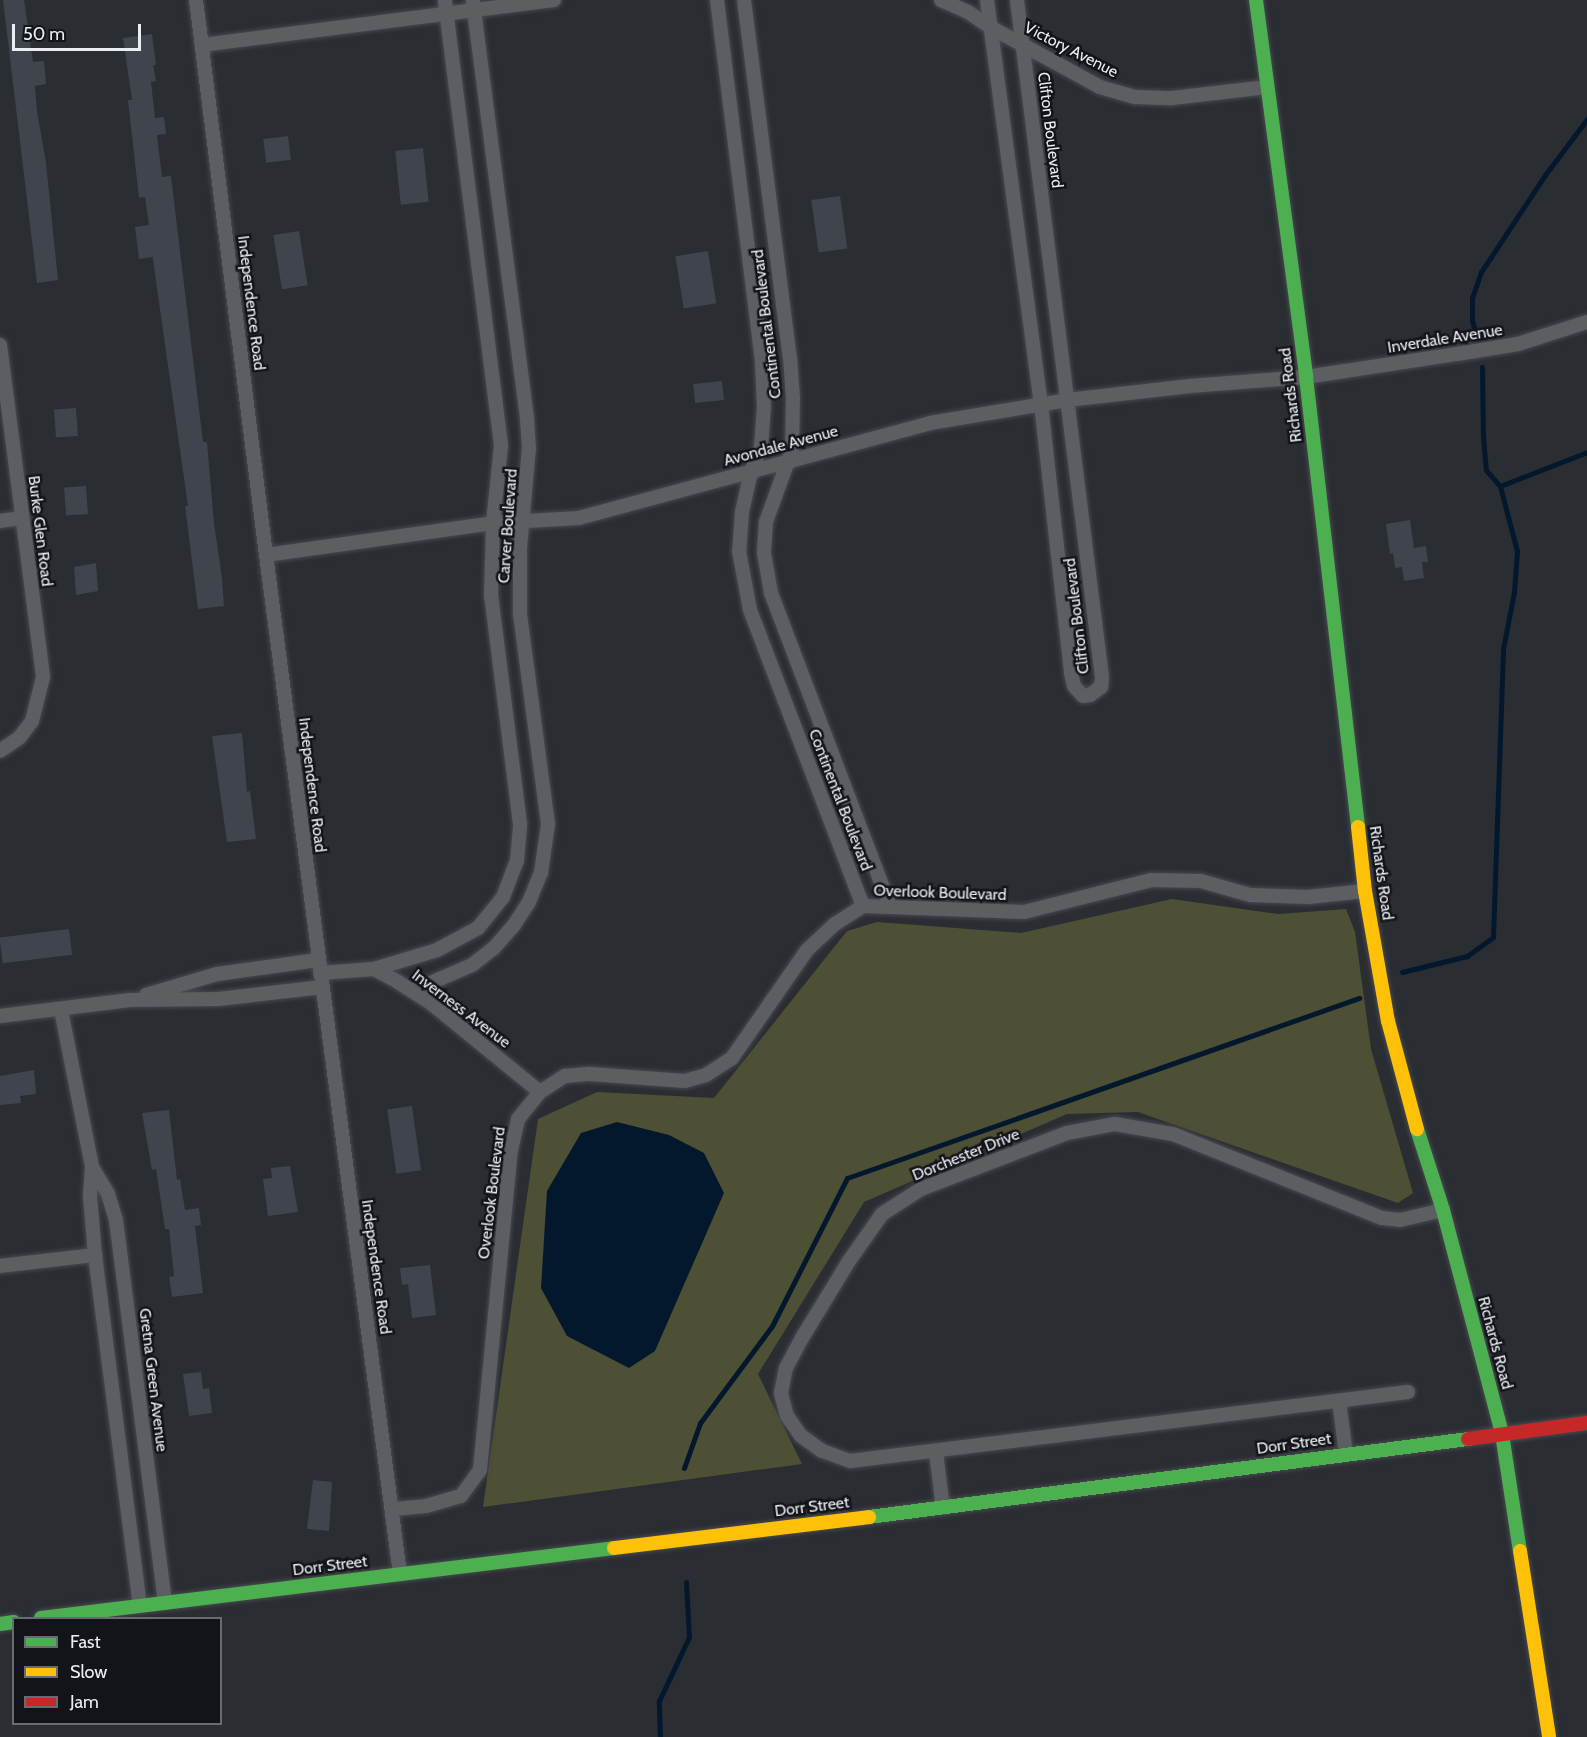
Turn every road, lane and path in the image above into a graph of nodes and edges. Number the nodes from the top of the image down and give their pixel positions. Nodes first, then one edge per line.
1 (196, 0) edge
2 (554, 0) edge
3 (717, 0) edge
4 (744, 0) edge
5 (941, 0) edge
6 (987, 0) edge
7 (1017, 0) edge
8 (1256, 0) edge
9 (474, 5) edge
10 (446, 7) edge
11 (990, 27) junction
12 (202, 45) junction
13 (1023, 45) junction
14 (1267, 87) junction
15 (1587, 322) edge
16 (0, 345) edge
17 (1306, 377) junction
18 (1067, 400) junction
19 (1041, 404) junction
20 (788, 462) junction
21 (751, 472) junction
22 (22, 518) junction
23 (0, 521) edge
24 (523, 521) junction
25 (493, 523) junction
26 (266, 555) junction
27 (0, 751) edge
28 (1365, 891) junction
29 (863, 906) junction
30 (890, 907) junction
31 (374, 969) junction
32 (320, 973) junction
33 (412, 991) junction
34 (130, 1000) junction
35 (62, 1010) junction
36 (0, 1016) edge
37 (540, 1092) junction
38 (92, 1167) junction
39 (1443, 1210) junction
40 (118, 1230) junction
41 (93, 1233) junction
42 (94, 1255) junction
43 (0, 1266) edge
44 (122, 1268) junction
45 (97, 1272) junction
46 (1408, 1392) dead end
47 (1339, 1401) junction
48 (1587, 1423) edge
49 (1502, 1434) junction
50 (936, 1452) junction
51 (1346, 1454) junction
52 (943, 1508) junction
53 (393, 1509) junction
54 (400, 1574) junction
55 (165, 1603) junction
56 (140, 1606) junction
57 (49, 1617) edge
58 (1549, 1737) edge

1 - 12 street, Independence Road
2 - 9 street
3 - 21 street, Continental Boulevard
4 - 20 street, Continental Boulevard
5 - 11 street, Victory Avenue
6 - 11 street, Clifton Boulevard
7 - 13 street, Clifton Boulevard
8 - 14 street, Richards Road
9 - 10 street
9 - 24 street, Carver Boulevard
10 - 12 street
10 - 25 street, Carver Boulevard
11 - 13 street, Victory Avenue
11 - 19 street, Clifton Boulevard
12 - 26 street, Independence Road
13 - 14 street, Victory Avenue
13 - 18 street, Clifton Boulevard
14 - 17 street, Richards Road
15 - 17 street, Inverdale Avenue
16 - 22 street, Burke Glen Road
17 - 18 street, Avondale Avenue
17 - 28 street, Richards Road
18 - 19 street, Avondale Avenue
18 - 19 street, Clifton Boulevard
19 - 20 street, Avondale Avenue
20 - 21 street, Avondale Avenue
20 - 30 street, Continental Boulevard
21 - 24 street, Avondale Avenue
21 - 29 street, Continental Boulevard
22 - 23 street
22 - 27 street, Burke Glen Road
24 - 25 street, Avondale Avenue
24 - 33 street, Carver Boulevard
25 - 26 street, Avondale Avenue
25 - 31 street, Carver Boulevard
26 - 32 street, Independence Road
28 - 30 street, Overlook Boulevard
28 - 39 street, Richards Road
29 - 30 street, Overlook Boulevard
29 - 37 street, Overlook Boulevard
31 - 32 street
31 - 33 street, Inverness Avenue
32 - 34 street
32 - 34 street
32 - 53 street, Independence Road
33 - 37 street, Inverness Avenue
34 - 35 street
35 - 36 street
35 - 38 street, Gretna Green Avenue
37 - 53 street, Overlook Boulevard
38 - 40 street, Gretna Green Avenue
38 - 41 street, Gretna Green Avenue
39 - 49 street, Richards Road
39 - 50 street, Dorchester Drive
40 - 41 street
40 - 44 street, Gretna Green Avenue
41 - 42 street, Gretna Green Avenue
42 - 43 street
42 - 45 street, Gretna Green Avenue
44 - 45 street
44 - 55 street, Gretna Green Avenue
45 - 56 street, Gretna Green Avenue
46 - 47 street, Dorchester Drive
47 - 50 street, Dorchester Drive
47 - 51 street
48 - 49 street, Dorr Street
49 - 51 street, Dorr Street
49 - 58 street, Richards Road
50 - 52 street
51 - 52 street, Dorr Street
52 - 54 street, Dorr Street
53 - 54 street, Independence Road
54 - 55 street, Dorr Street
55 - 56 street, Dorr Street
56 - 57 street, Dorr Street

